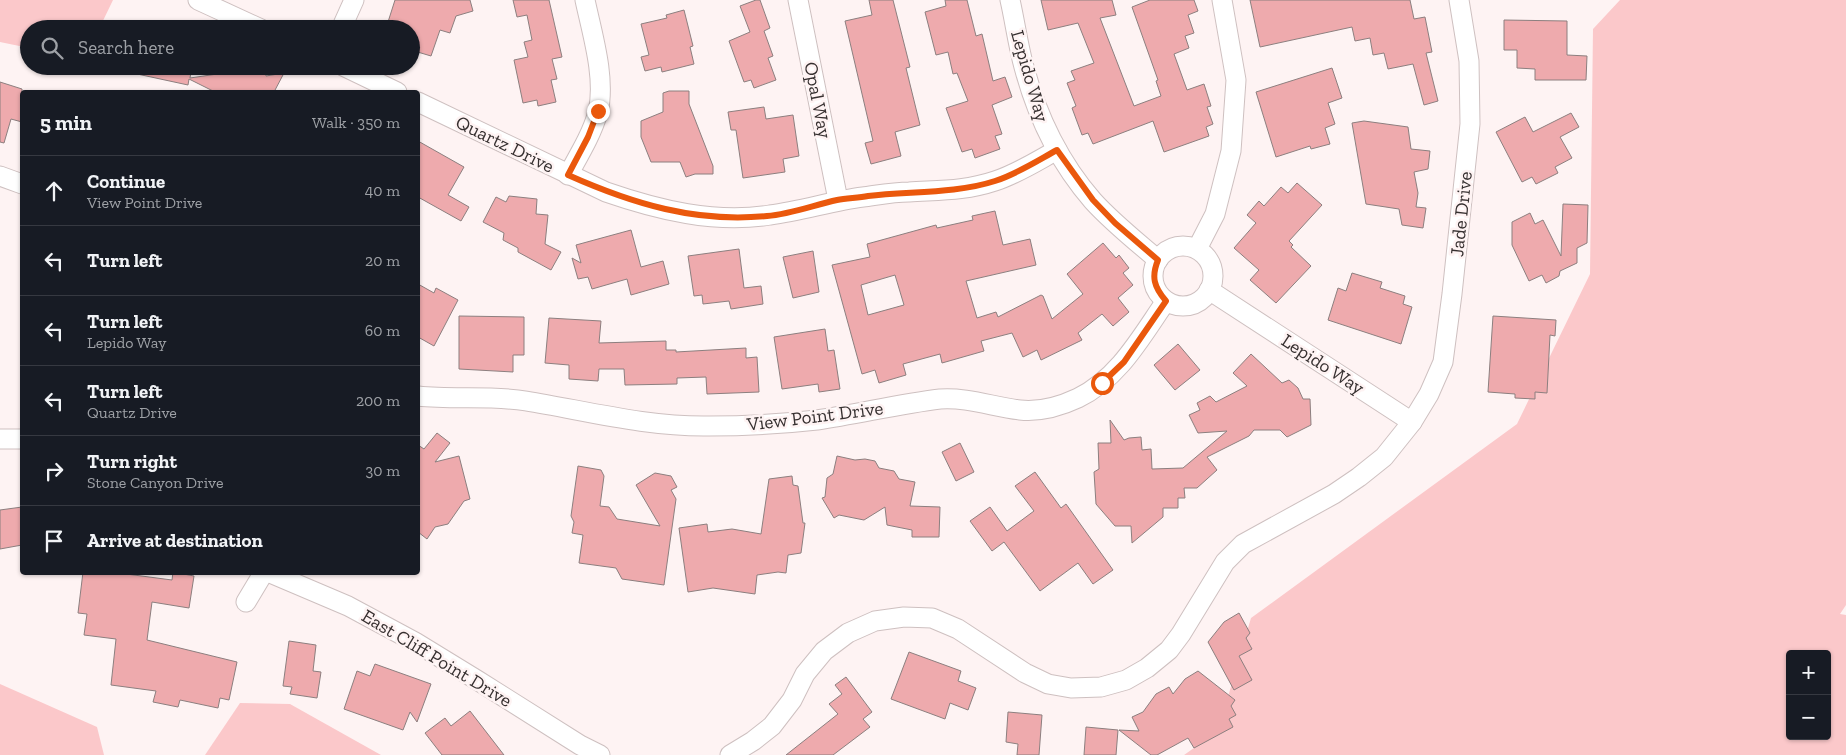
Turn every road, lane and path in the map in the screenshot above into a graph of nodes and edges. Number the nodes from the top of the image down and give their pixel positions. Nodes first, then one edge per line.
1 (198, 0) edge
2 (354, 0) edge
3 (585, 0) edge
4 (798, 0) edge
5 (1010, 0) edge
6 (1222, 0) edge
7 (1459, 0) edge
8 (241, 20) edge
9 (345, 20) edge
10 (362, 75) edge
11 (393, 90) edge
12 (420, 103) edge
13 (1057, 150) junction
14 (568, 175) junction
15 (0, 176) edge
16 (20, 183) edge
17 (838, 200) junction
18 (1197, 249) junction
19 (1158, 260) junction
20 (1210, 290) junction
21 (1166, 301) junction
22 (420, 396) edge
23 (1412, 422) junction
24 (0, 439) edge
25 (20, 439) edge
26 (264, 575) edge
27 (273, 575) edge
28 (246, 602) dead end
29 (600, 755) edge
30 (731, 755) edge

1 - 8 street
2 - 9 street
3 - 14 street
4 - 17 street, Opal Way
5 - 13 street, Lepido Way
6 - 18 street
7 - 23 street, Jade Drive
10 - 11 street
12 - 14 street, Quartz Drive
13 - 17 street, Quartz Drive
13 - 19 street, Lepido Way
14 - 17 street, Quartz Drive
15 - 16 street
18 - 19 street
18 - 20 street
19 - 21 street
20 - 21 street
20 - 23 street, Lepido Way
21 - 22 street, View Point Drive
23 - 30 street, Jade Drive
24 - 25 street
26 - 28 street
27 - 29 street, East Cliff Point Drive

